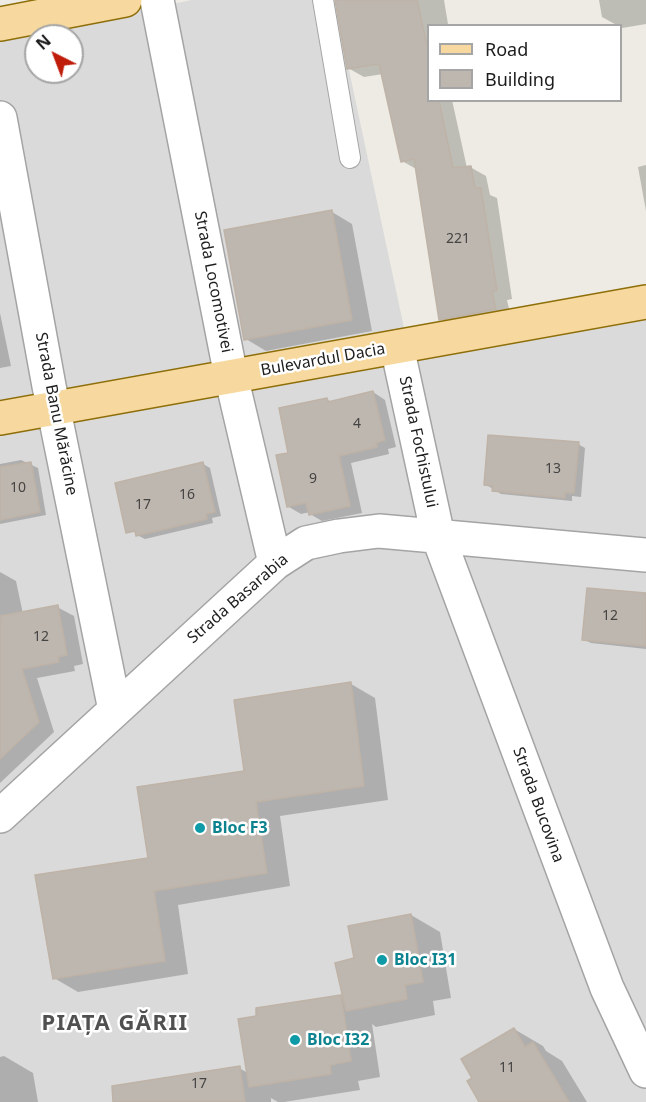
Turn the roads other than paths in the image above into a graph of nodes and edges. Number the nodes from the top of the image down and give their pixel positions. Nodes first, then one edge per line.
1 (125, 0) edge
2 (157, 0) edge
3 (323, 0) edge
4 (17, 14) edge
5 (0, 118) edge
6 (350, 158) dead end
7 (646, 302) edge
8 (397, 347) junction
9 (231, 376) junction
10 (55, 409) junction
11 (0, 418) edge
12 (438, 536) junction
13 (646, 555) edge
14 (275, 563) junction
15 (115, 710) junction
16 (0, 816) edge
17 (646, 1071) edge

1 - 4 main road
2 - 9 street, Strada Locomotivei
3 - 6 lane
5 - 10 street, Strada Banu Mărăcine
7 - 8 main road, Bulevardul Dacia
8 - 9 main road, Bulevardul Dacia
8 - 12 street, Strada Fochistului
9 - 10 main road, Bulevardul Dacia
9 - 14 street, Strada Locomotivei
10 - 11 main road, Bulevardul Dacia
10 - 15 street, Strada Banu Mărăcine
12 - 13 street, Strada Basarabia
12 - 14 street, Strada Basarabia
12 - 17 street, Strada Bucovina
14 - 15 street, Strada Basarabia
15 - 16 street, Strada Basarabia

